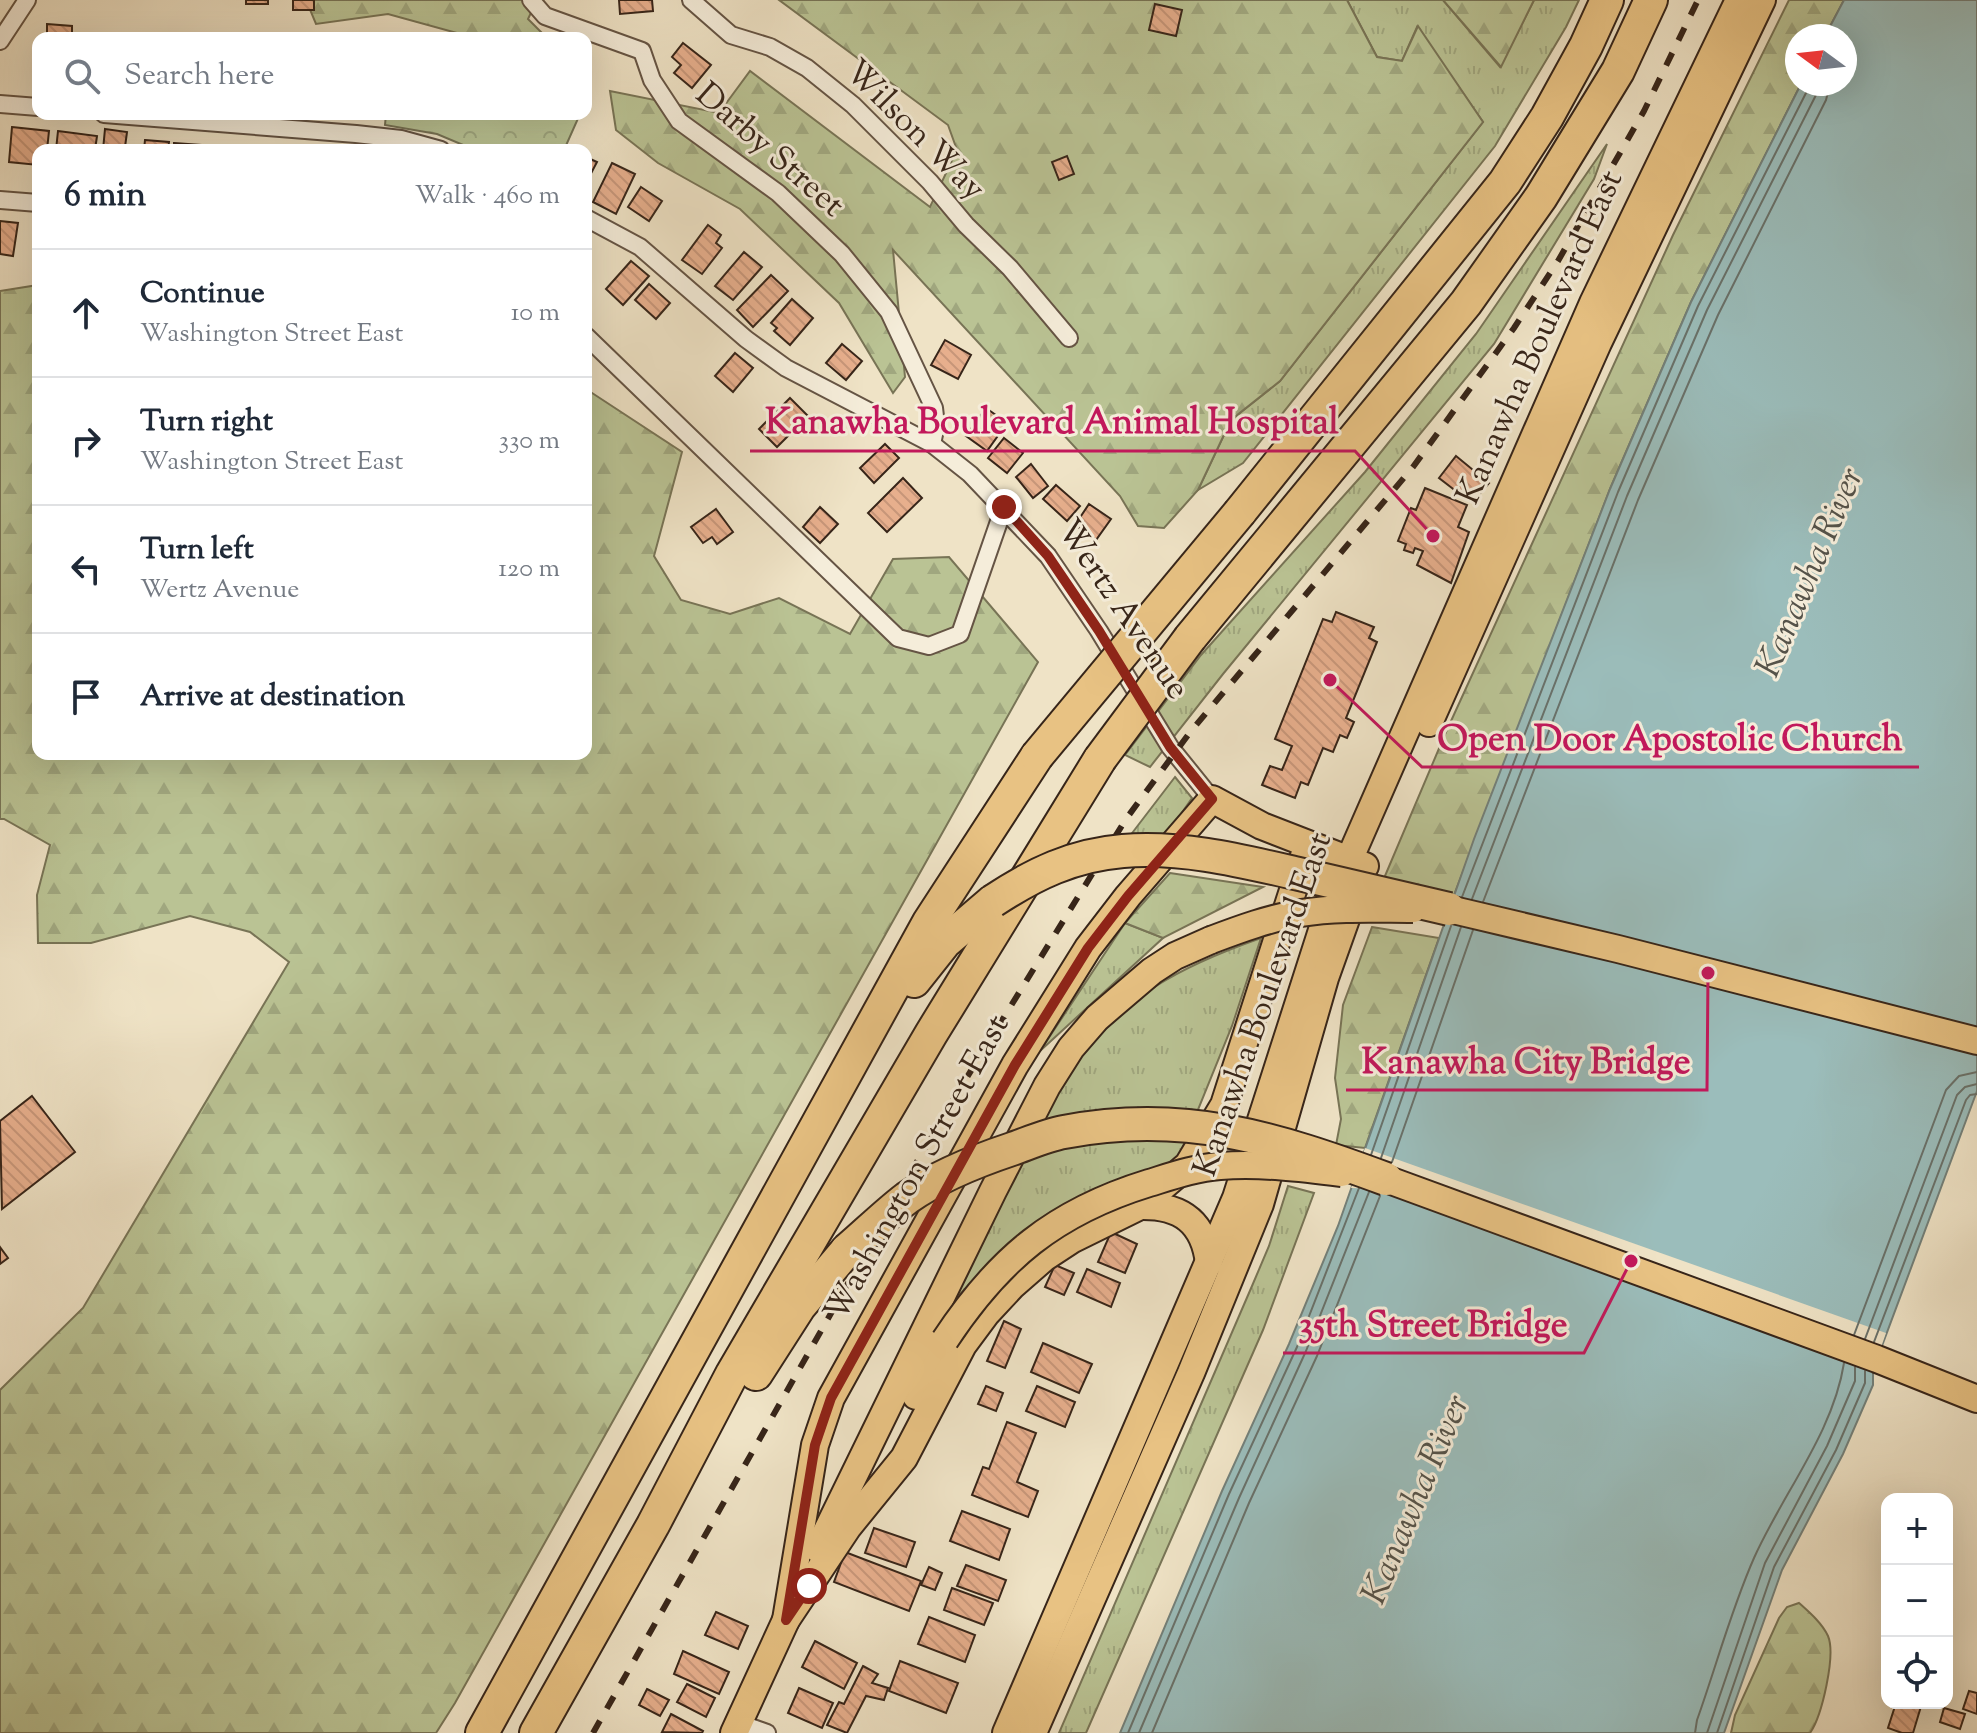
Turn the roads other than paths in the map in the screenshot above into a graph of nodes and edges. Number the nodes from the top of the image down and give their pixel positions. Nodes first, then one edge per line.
1 (27, 0) edge
2 (531, 0) edge
3 (691, 0) edge
4 (1607, 0) edge
5 (1651, 0) edge
6 (1739, 0) edge
7 (1762, 0) edge
8 (589, 32) edge
9 (592, 33) edge
10 (0, 41) edge
11 (0, 104) edge
12 (32, 107) edge
13 (177, 120) edge
14 (419, 144) edge
15 (0, 200) edge
16 (32, 203) edge
17 (592, 221) edge
18 (1069, 338) dead end
19 (592, 342) edge
20 (932, 444) junction
21 (1004, 507) junction
22 (1212, 799) junction
23 (1308, 845) junction
24 (1358, 863) junction
25 (1449, 909) junction
26 (1977, 1041) edge
27 (834, 1092) junction
28 (1386, 1179) junction
29 (1140, 1206) junction
30 (1209, 1263) junction
31 (1977, 1399) edge
32 (653, 1525) junction
33 (848, 1527) junction
34 (786, 1620) junction
35 (736, 1728) edge
36 (482, 1733) edge
37 (536, 1733) edge
38 (767, 1733) edge
39 (1006, 1733) edge
40 (1033, 1733) edge

1 - 10 street
2 - 8 street, Darby Street
3 - 18 street, Wilson Way
4 - 27 highway, bridge
5 - 32 highway, bridge
6 - 24 main road, Kanawha Boulevard East
7 - 24 main road, Kanawha Boulevard East
9 - 20 street, Darby Street
11 - 12 street
13 - 14 street
15 - 16 street
17 - 20 street, Wertz Avenue
19 - 21 street
20 - 21 street, Wertz Avenue
21 - 22 street, Wertz Avenue
22 - 23 main road, Wertz Avenue
22 - 34 main road, Washington Street East
23 - 24 main road, Wertz Avenue
23 - 29 main road, Washington Street East
24 - 30 main road, Kanawha Boulevard East
24 - 40 main road, Kanawha Boulevard East
25 - 26 main road
25 - 27 highway, bridge
25 - 34 main road, bridge
27 - 36 highway
28 - 31 main road
28 - 32 highway, bridge
28 - 33 main road, bridge
29 - 30 main road
29 - 33 main road, Washington Street East
30 - 39 main road, Kanawha Boulevard East
32 - 37 highway
33 - 34 main road, Washington Street East
34 - 35 main road, Washington Street East
35 - 38 street

